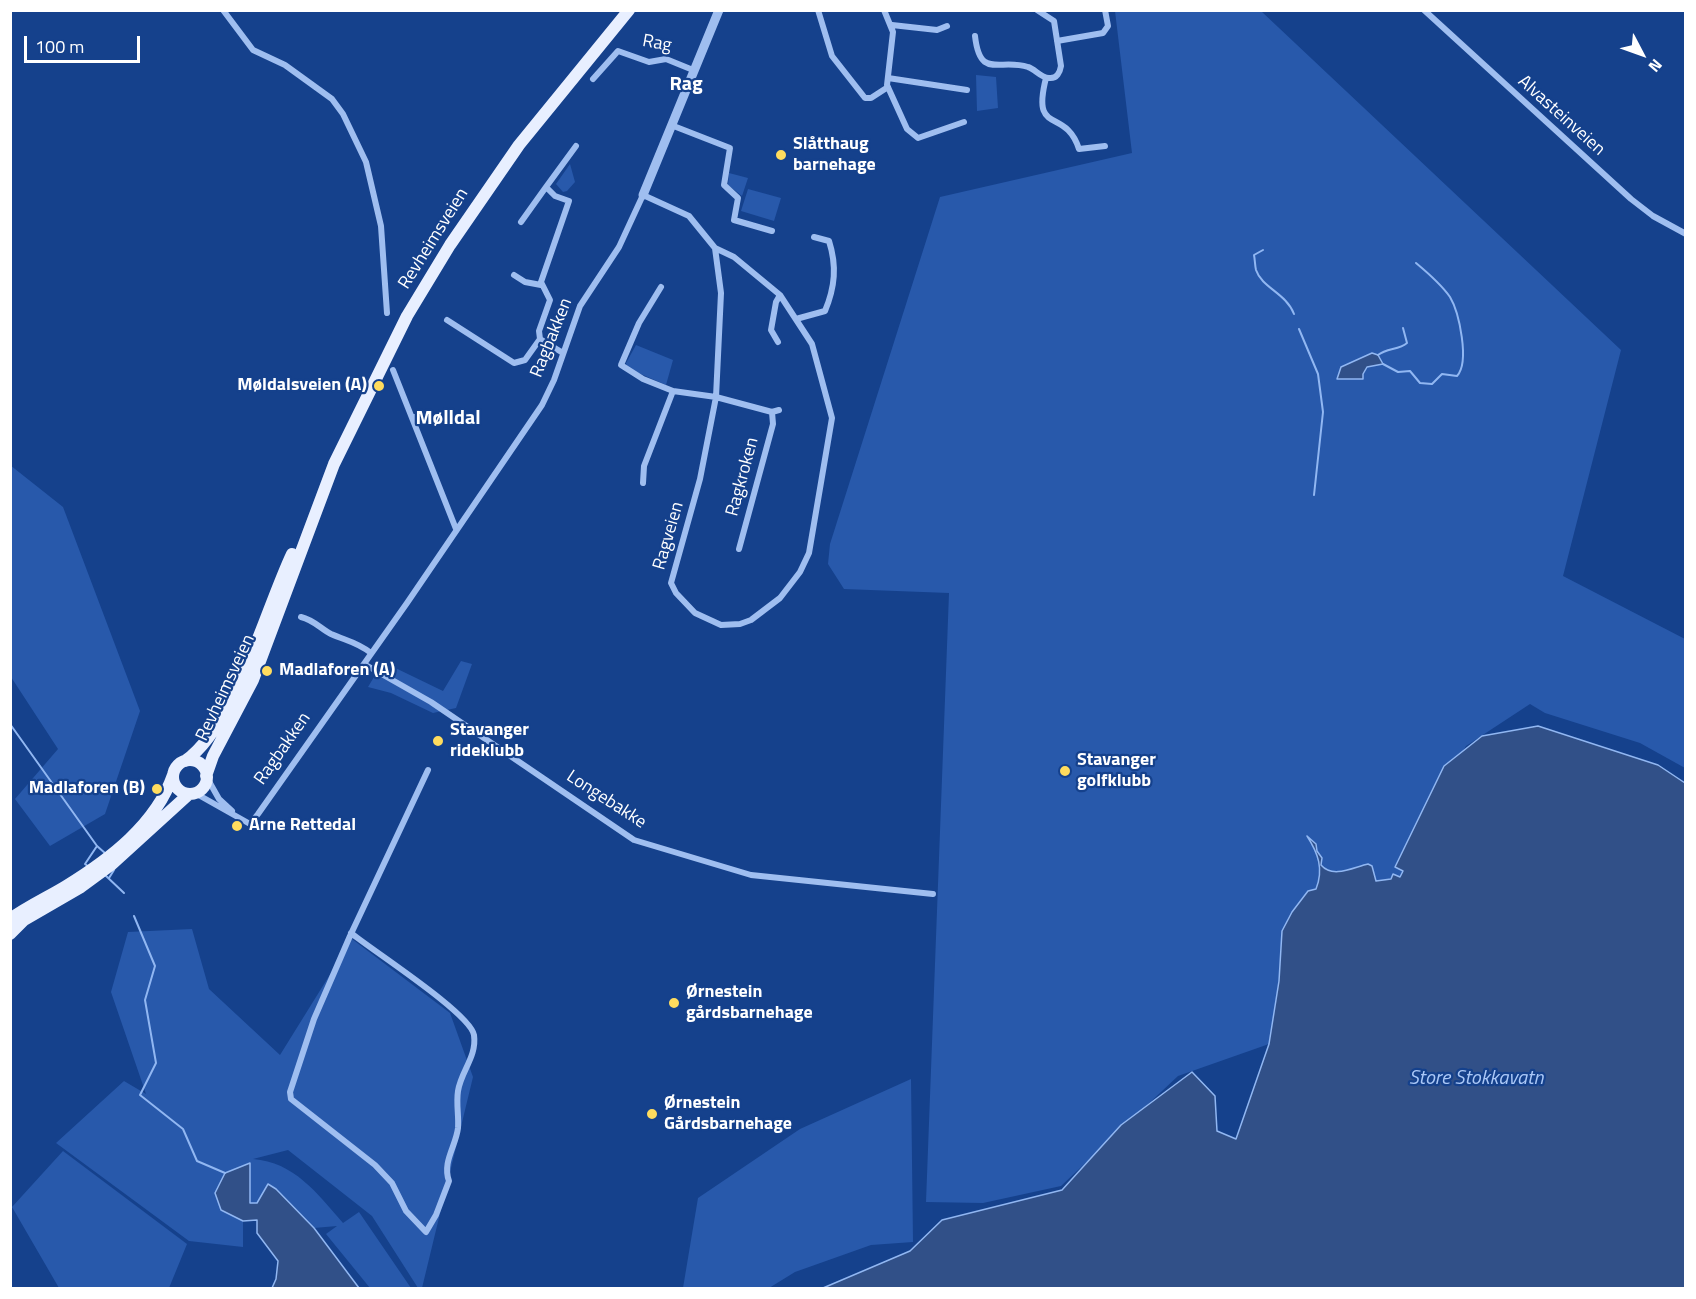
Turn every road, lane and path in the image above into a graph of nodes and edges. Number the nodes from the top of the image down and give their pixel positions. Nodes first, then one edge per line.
1 (223, 10) edge
2 (629, 10) edge
3 (719, 10) edge
4 (818, 10) edge
5 (884, 10) edge
6 (1037, 10) edge
7 (1105, 10) edge
8 (1424, 10) edge
9 (891, 25) junction
10 (947, 26) dead end
11 (975, 36) dead end
12 (1057, 41) junction
13 (693, 70) junction
14 (888, 78) junction
15 (1046, 78) junction
16 (593, 79) dead end
17 (888, 87) junction
18 (967, 90) dead end
19 (964, 122) dead end
20 (671, 125) junction
21 (576, 146) dead end
22 (1105, 146) dead end
23 (546, 187) junction
24 (643, 195) junction
25 (520, 222) dead end
26 (772, 231) dead end
27 (1686, 234) edge
28 (814, 237) dead end
29 (715, 248) junction
30 (514, 274) dead end
31 (541, 285) junction
32 (661, 287) dead end
33 (780, 295) junction
34 (387, 313) dead end
35 (796, 319) junction
36 (447, 320) dead end
37 (540, 339) junction
38 (778, 342) dead end
39 (563, 353) junction
40 (393, 370) dead end
41 (673, 391) junction
42 (716, 397) junction
43 (413, 417) junction
44 (452, 421) dead end
45 (643, 483) dead end
46 (313, 513) junction
47 (456, 529) junction
48 (739, 549) dead end
49 (302, 617) dead end
50 (372, 653) junction
51 (364, 664) junction
52 (185, 761) junction
53 (428, 770) dead end
54 (173, 775) junction
55 (206, 776) junction
56 (192, 794) junction
57 (240, 818) junction
58 (138, 836) junction
59 (933, 894) dead end
60 (42, 905) junction
61 (10, 919) edge
62 (351, 933) junction
63 (10, 934) edge

1 - 34 street
2 - 46 main road, Revheimsveien
3 - 13 street, Ragbakken
4 - 17 street
5 - 9 street
6 - 12 street
7 - 12 street
8 - 27 street, Alvasteinveien
9 - 10 street
9 - 14 street
11 - 15 street
12 - 15 street
13 - 16 street, Rag
13 - 20 street, Ragbakken
14 - 17 street
14 - 18 street
15 - 22 street
17 - 19 street
20 - 24 street, Ragbakken
20 - 26 street
21 - 23 street
23 - 25 street
23 - 31 street
24 - 29 street, Ragveien
24 - 39 street, Ragbakken
28 - 35 street
29 - 33 street, Ragveien
29 - 42 street, Ragveien
30 - 31 street
31 - 37 street
32 - 41 street, Ragkroken
33 - 35 street, Ragveien
33 - 38 street
35 - 42 street, Ragveien
36 - 37 street
37 - 39 street
39 - 47 street, Ragbakken
40 - 43 street
41 - 42 street, Ragkroken
41 - 45 street
42 - 48 street, Ragkroken
43 - 44 street
43 - 47 street
46 - 52 main road, Revheimsveien
46 - 55 main road, Revheimsveien
47 - 50 street, Ragbakken
49 - 50 street
50 - 51 street, Ragbakken
51 - 57 street, Ragbakken
51 - 59 street, Longebakke
52 - 54 main road
52 - 55 main road
53 - 62 street
54 - 56 main road
54 - 58 main road
55 - 56 main road
55 - 57 street
56 - 57 street
56 - 58 main road
58 - 60 main road
60 - 61 main road
60 - 63 main road
62 - 62 street

